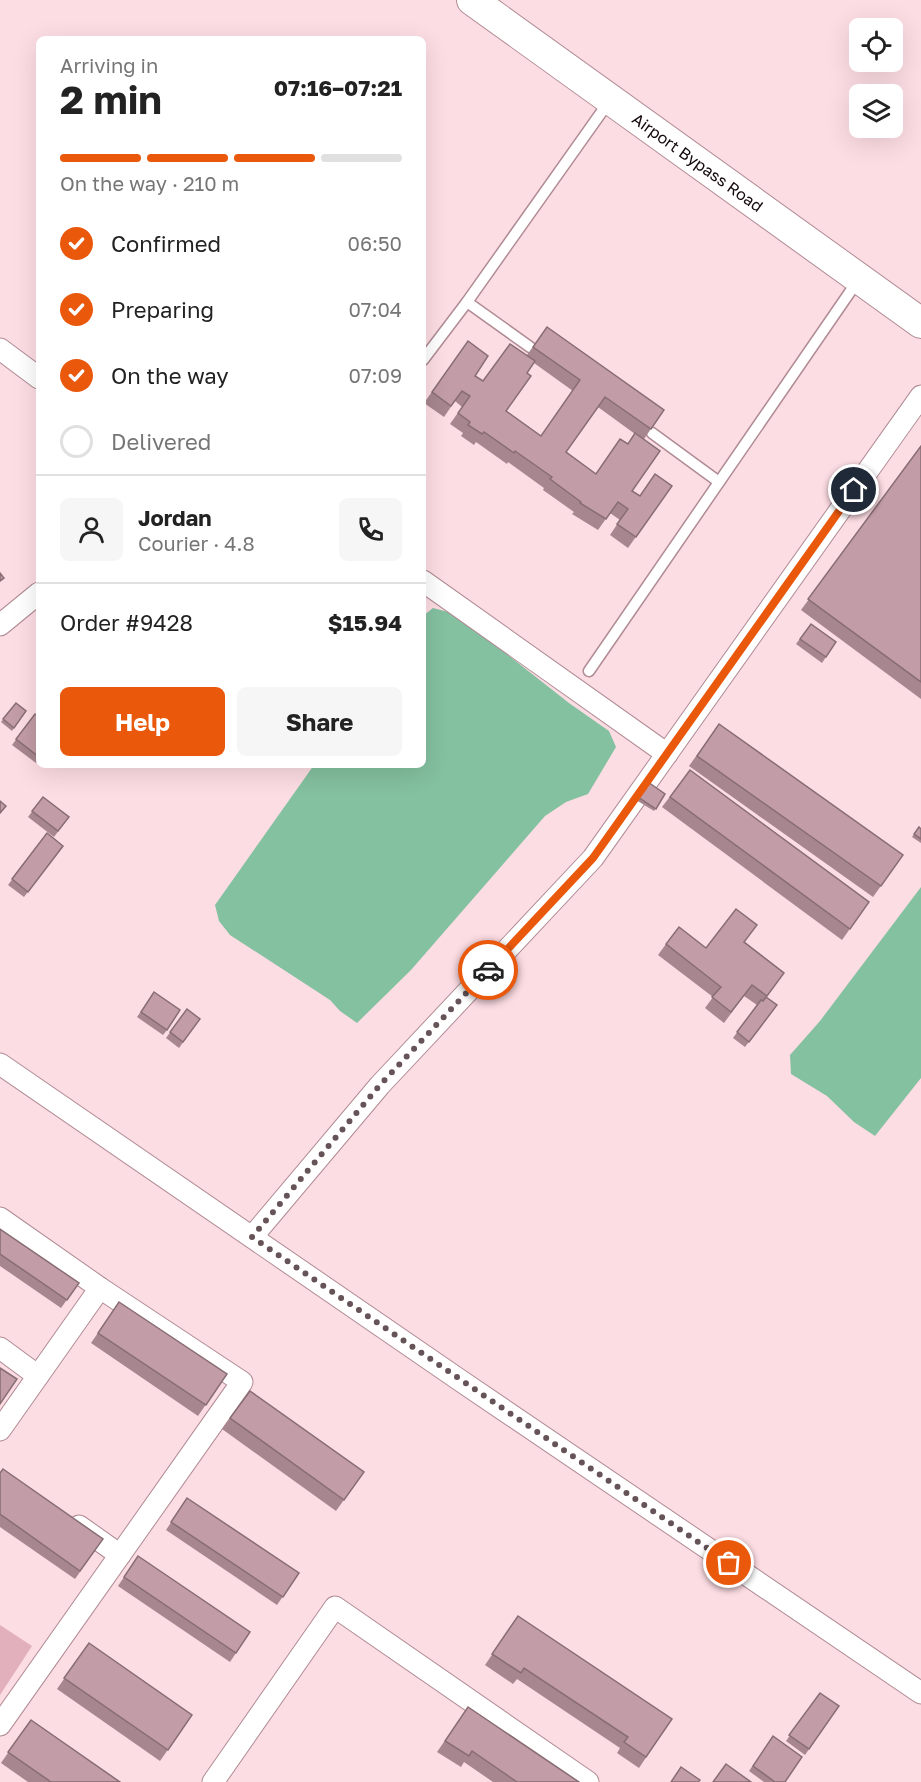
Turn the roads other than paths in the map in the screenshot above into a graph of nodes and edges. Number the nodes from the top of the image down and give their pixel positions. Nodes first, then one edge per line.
1 (472, 0) edge
2 (603, 110) dead end
3 (852, 289) dead end
4 (467, 302) junction
5 (921, 323) edge
6 (530, 347) dead end
7 (0, 349) edge
8 (426, 356) edge
9 (36, 376) edge
10 (921, 396) edge
11 (652, 433) edge
12 (719, 482) junction
13 (426, 583) edge
14 (36, 595) edge
15 (0, 625) edge
16 (589, 671) dead end
17 (667, 754) junction
18 (0, 1064) edge
19 (0, 1218) edge
20 (252, 1237) junction
21 (100, 1288) junction
22 (0, 1348) edge
23 (38, 1376) junction
24 (0, 1431) edge
25 (65, 1516) edge
26 (120, 1555) junction
27 (921, 1693) edge
28 (0, 1725) edge
29 (213, 1782) edge
30 (588, 1782) edge

1 - 5 street, Airport Bypass Road
2 - 4 lane
3 - 12 lane
4 - 6 lane
4 - 8 lane
7 - 9 street
10 - 17 street
11 - 12 lane
12 - 16 lane
13 - 17 street
14 - 15 street
17 - 20 street
18 - 20 street
19 - 21 street
20 - 27 street
21 - 23 street
21 - 26 street
22 - 23 street
23 - 24 street
25 - 26 street
26 - 28 street
29 - 30 street

